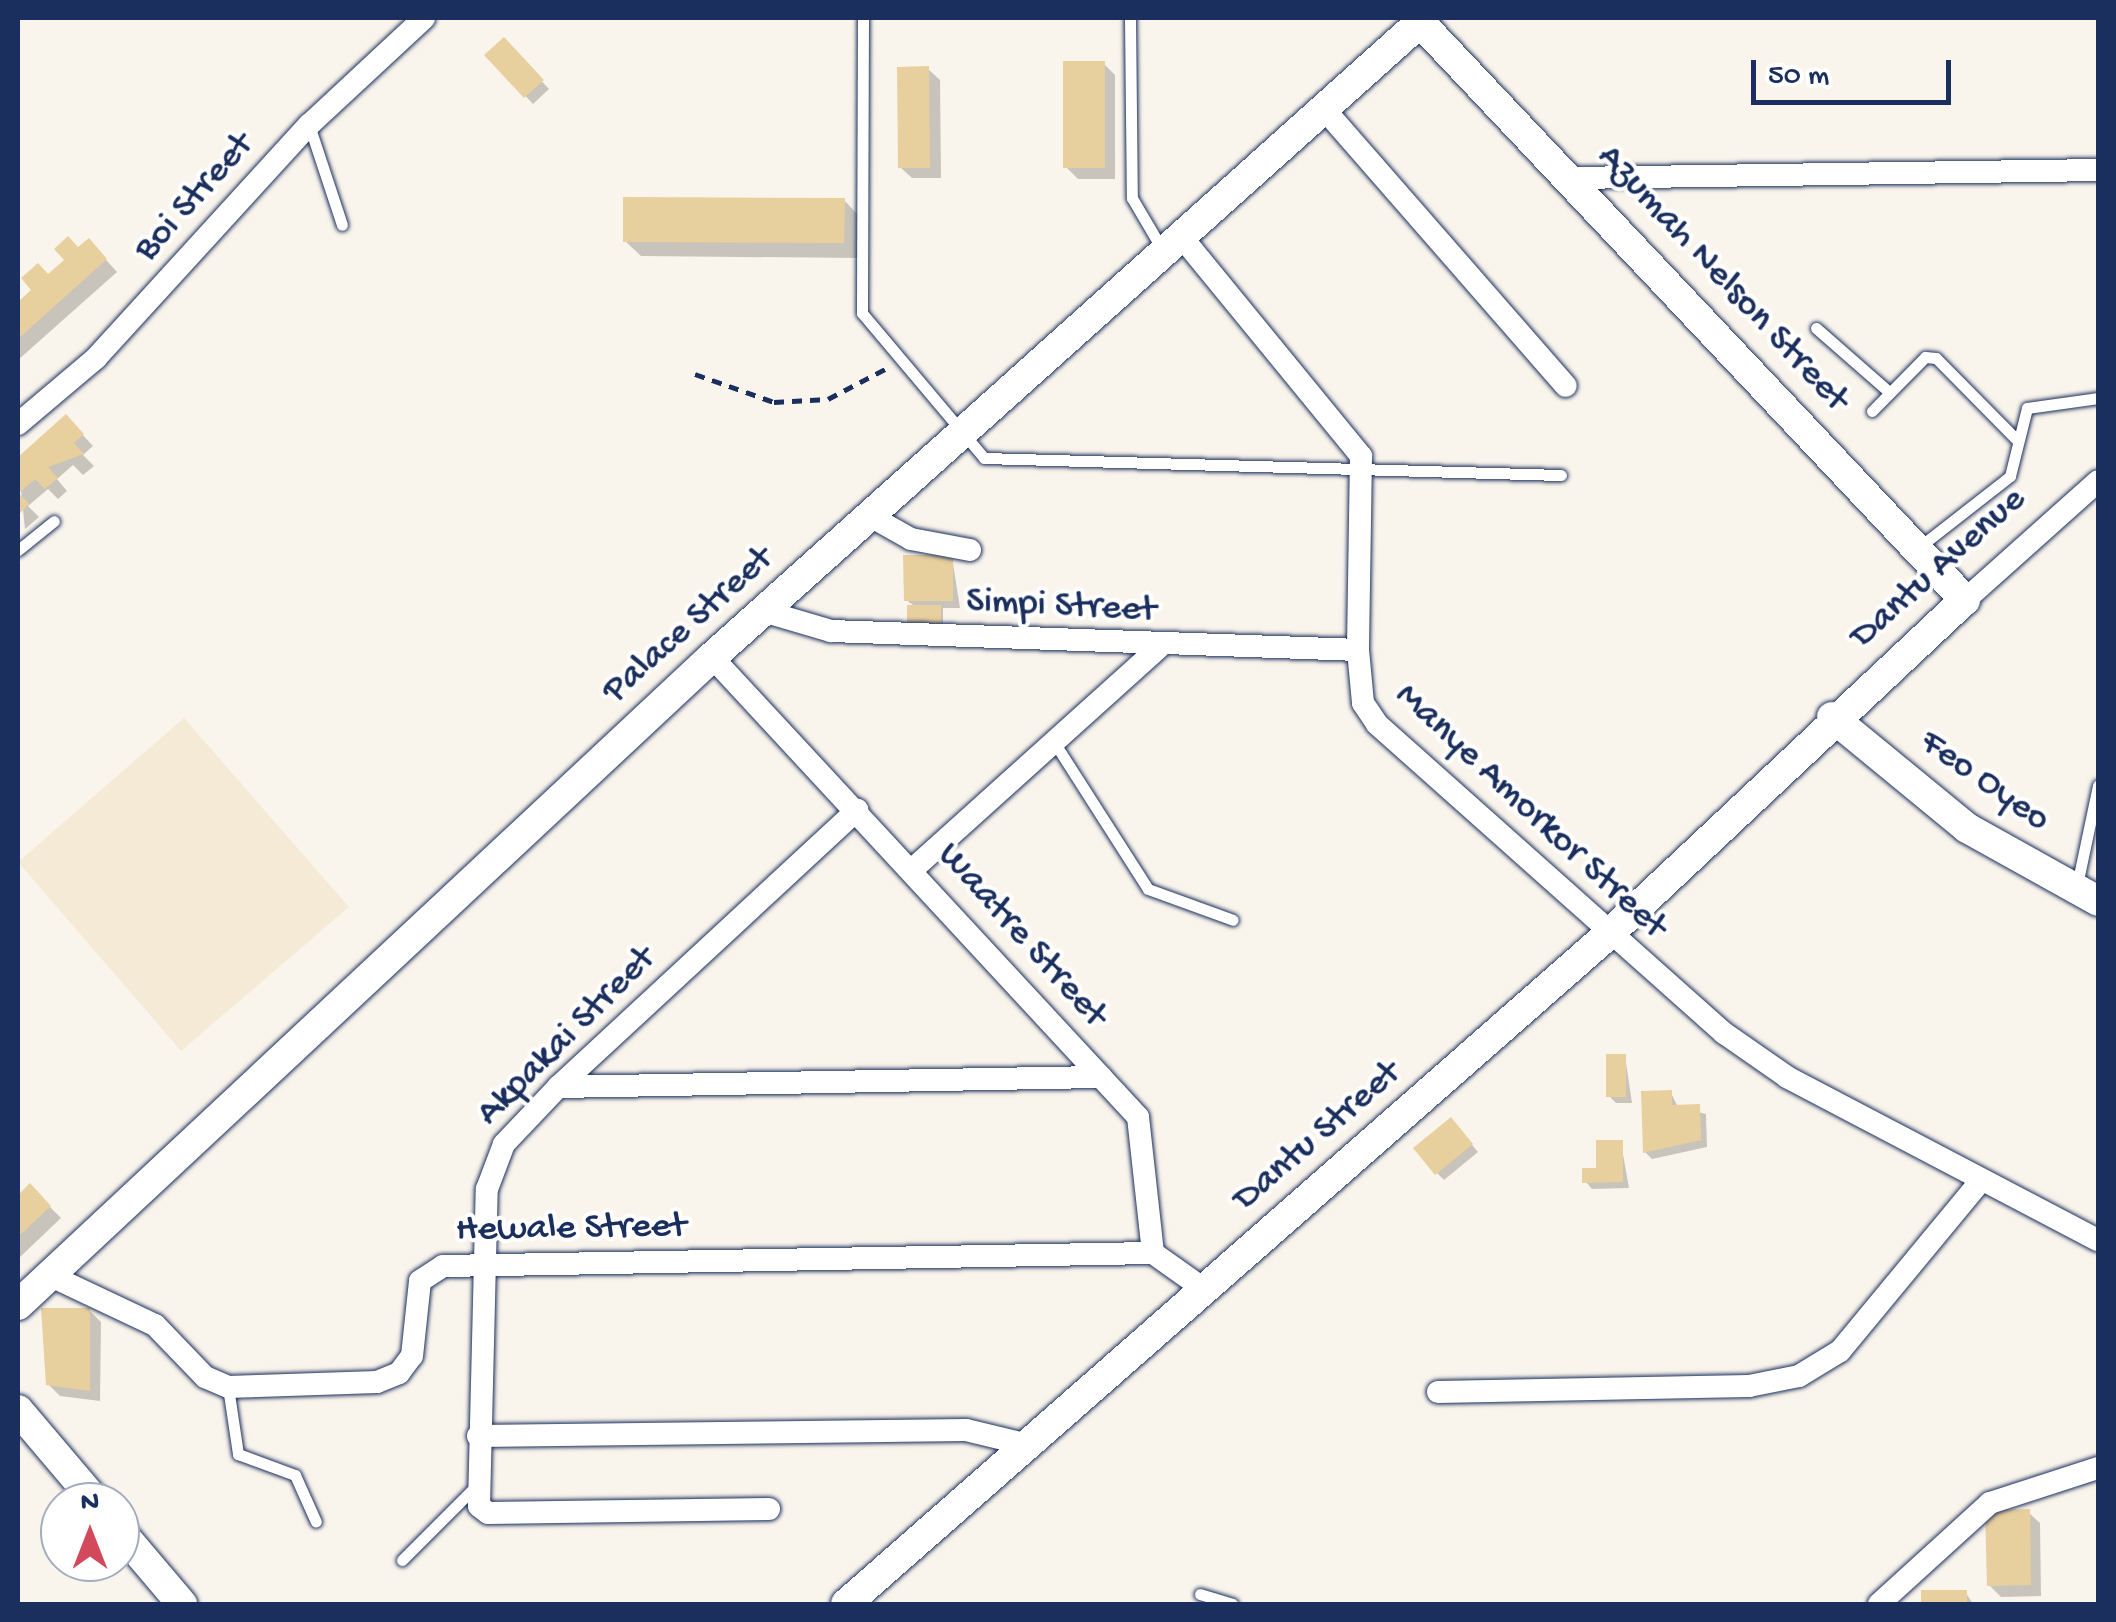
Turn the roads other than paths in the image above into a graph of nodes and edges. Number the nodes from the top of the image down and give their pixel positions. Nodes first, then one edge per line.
1 (424, 18) edge
2 (863, 18) edge
3 (1130, 18) edge
4 (1421, 19) edge
5 (1325, 110) junction
6 (309, 125) junction
7 (2098, 170) edge
8 (1572, 178) junction
9 (342, 224) dead end
10 (1176, 248) junction
11 (1816, 328) dead end
12 (1566, 386) dead end
13 (1889, 392) junction
14 (2098, 398) edge
15 (1872, 410) dead end
16 (18, 424) edge
17 (964, 433) junction
18 (2016, 438) junction
19 (1362, 465) junction
20 (1562, 476) dead end
21 (2098, 480) edge
22 (870, 516) junction
23 (54, 521) dead end
24 (1918, 548) junction
25 (18, 550) edge
26 (970, 550) dead end
27 (1965, 600) junction
28 (764, 611) junction
29 (1158, 648) junction
30 (1358, 650) junction
31 (712, 656) junction
32 (1832, 717) junction
33 (1054, 742) junction
34 (2098, 785) edge
35 (857, 810) junction
36 (914, 868) junction
37 (2087, 895) edge
38 (1233, 920) dead end
39 (1609, 934) junction
40 (1102, 1078) junction
41 (558, 1087) junction
42 (1980, 1182) junction
43 (2098, 1240) edge
44 (1153, 1253) junction
45 (480, 1265) junction
46 (49, 1274) junction
47 (1205, 1290) junction
48 (18, 1305) edge
49 (228, 1387) junction
50 (1438, 1392) dead end
51 (18, 1410) edge
52 (478, 1436) junction
53 (1028, 1444) junction
54 (2098, 1468) edge
55 (79, 1482) edge
56 (478, 1495) junction
57 (769, 1509) dead end
58 (316, 1522) dead end
59 (140, 1555) edge
60 (402, 1560) dead end
61 (1200, 1594) dead end
62 (862, 1599) edge
63 (180, 1604) edge
64 (1232, 1604) edge
65 (1879, 1604) edge

1 - 6 street, Boi Street
2 - 17 lane
3 - 10 lane
4 - 5 street, Palace Street
4 - 8 street, Azumah Nelson Street
5 - 10 street, Palace Street
5 - 12 street
6 - 9 lane
6 - 16 street, Boi Street
7 - 8 street
8 - 24 street, Azumah Nelson Street
10 - 17 street, Palace Street
10 - 19 street, Manye Amorkor Street
11 - 13 lane
13 - 15 lane
13 - 18 lane
14 - 18 lane
17 - 19 lane
17 - 22 street, Palace Street
18 - 24 lane
19 - 20 lane
19 - 30 street, Manye Amorkor Street
21 - 27 street, Dantu Avenue
22 - 26 street
22 - 28 street, Palace Street
23 - 25 lane
24 - 27 street, Azumah Nelson Street
27 - 32 street, Dantu Avenue
28 - 29 street, Simpi Street
28 - 31 street, Palace Street
29 - 30 street, Simpi Street
29 - 33 street
30 - 39 street, Manye Amorkor Street
31 - 35 street, Waatre Street
31 - 46 street, Palace Street
32 - 37 street, Feo Oyeo
32 - 39 street, Dantu Street
33 - 36 street
33 - 38 lane
34 - 37 lane
35 - 36 street, Waatre Street
35 - 41 street, Akpakai Street
36 - 40 street, Waatre Street
39 - 42 street, Manye Amorkor Street
39 - 47 street, Dantu Street
40 - 41 street
40 - 44 street, Waatre Street
41 - 45 street, Akpakai Street
42 - 43 street, Manye Amorkor Street
42 - 50 street
44 - 45 street, Hewale Street
44 - 47 street
45 - 49 street, Hewale Street
45 - 52 street, Akpakai Street
46 - 48 street, Palace Street
46 - 49 street
47 - 53 street, Dantu Street
49 - 58 lane
51 - 55 street
52 - 53 street
52 - 56 street, Akpakai Street
53 - 62 street, Dantu Street
54 - 65 street
56 - 57 street
56 - 60 lane
59 - 63 street
61 - 64 lane

